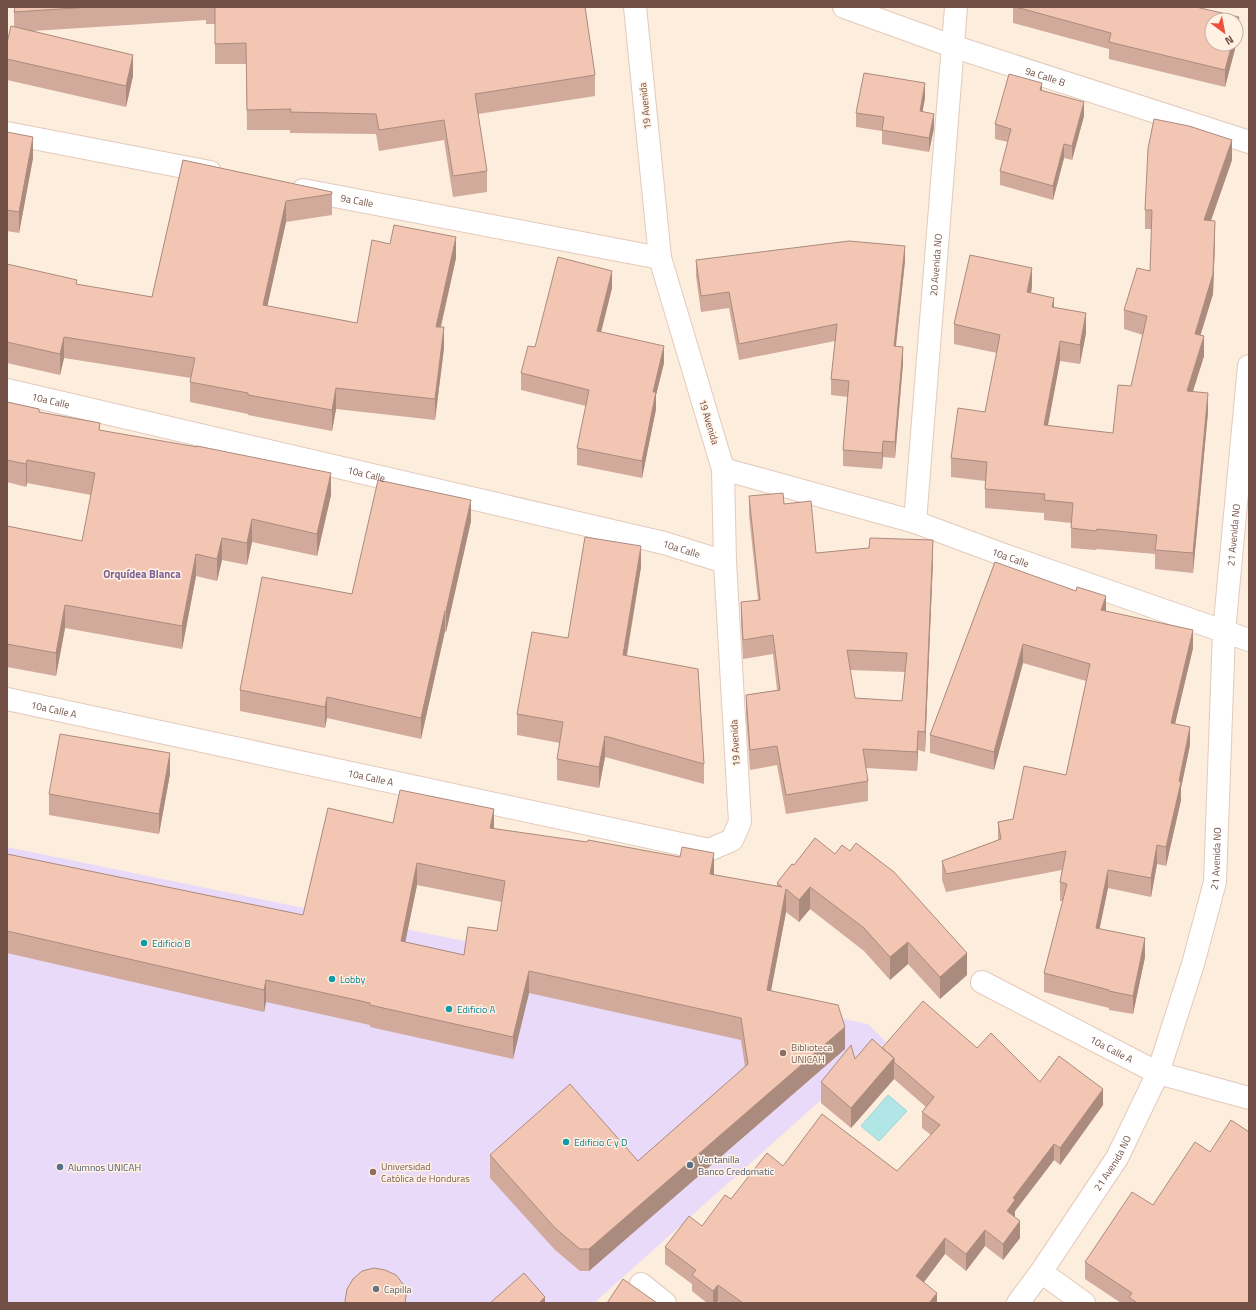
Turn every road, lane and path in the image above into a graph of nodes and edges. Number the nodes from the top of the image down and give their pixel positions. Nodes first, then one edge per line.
1 (635, 7) edge
2 (844, 7) edge
3 (956, 7) edge
4 (952, 46) junction
5 (7, 133) edge
6 (1249, 142) edge
7 (232, 176) edge
8 (287, 187) edge
9 (660, 258) junction
10 (1249, 366) edge
11 (7, 390) edge
12 (724, 469) junction
13 (915, 522) junction
14 (725, 562) junction
15 (1224, 632) junction
16 (1249, 640) edge
17 (7, 699) edge
18 (732, 840) joint
19 (982, 982) dead end
20 (1158, 1073) junction
21 (1249, 1098) edge
22 (1041, 1272) junction
23 (641, 1284) dead end
24 (665, 1303) edge
25 (1018, 1303) edge
26 (1084, 1303) edge

1 - 9 street, 19 Avenida
2 - 4 street, 9a Calle B
3 - 4 street, 20 Avenida NO
4 - 6 street, 9a Calle B
4 - 13 street, 20 Avenida NO
5 - 7 street
8 - 9 street, 9a Calle
9 - 12 street, 19 Avenida
10 - 15 street, 21 Avenida NO
11 - 14 street, 10a Calle
12 - 13 street, 10a Calle
12 - 14 street, 19 Avenida
13 - 15 street, 10a Calle
14 - 18 street, 19 Avenida
15 - 16 street, 10a Calle
15 - 20 street, 21 Avenida NO
17 - 18 street, 10a Calle A
19 - 20 street, 10a Calle A
20 - 21 street, 10a Calle A
20 - 22 street, 21 Avenida NO
22 - 25 street, 21 Avenida NO
22 - 26 street
23 - 24 street

